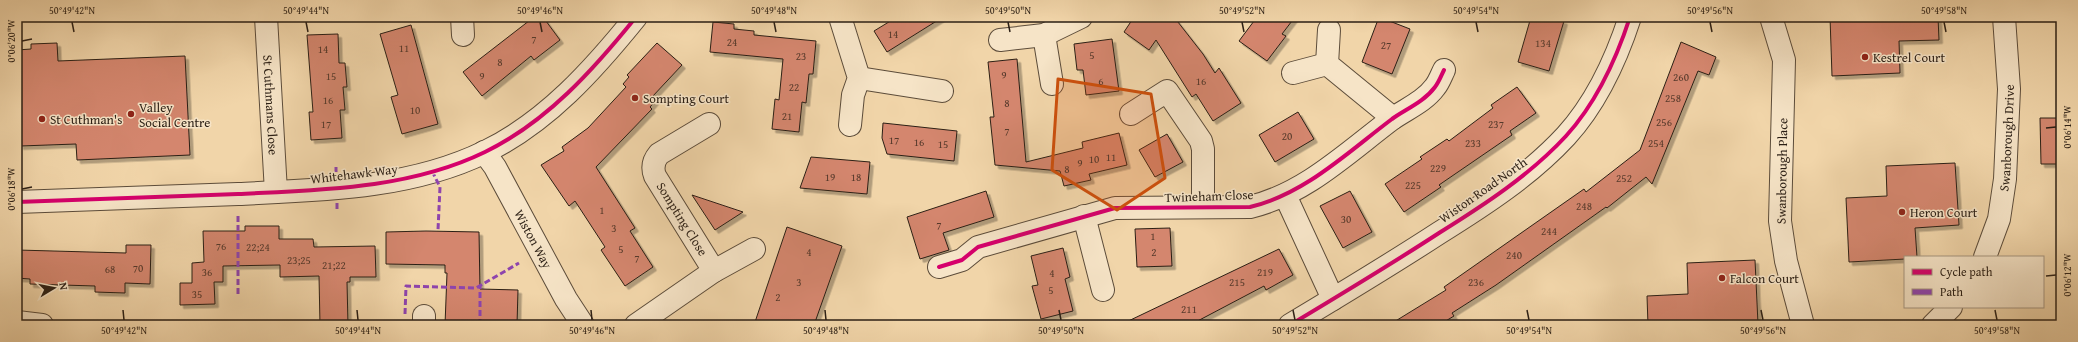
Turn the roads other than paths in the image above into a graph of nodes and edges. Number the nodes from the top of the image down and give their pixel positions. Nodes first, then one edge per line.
1 (266, 17) edge
2 (636, 17) edge
3 (840, 17) edge
4 (1081, 17) edge
5 (1630, 17) edge
6 (1771, 17) edge
7 (2004, 17) edge
8 (1329, 30) dead end
9 (1044, 35) junction
10 (1000, 40) dead end
11 (1327, 64) junction
12 (1444, 70) dead end
13 (1293, 73) dead end
14 (859, 78) junction
15 (1052, 84) dead end
16 (942, 91) dead end
17 (1131, 114) dead end
18 (1393, 118) junction
19 (709, 124) dead end
20 (850, 125) dead end
21 (484, 152) junction
22 (276, 192) junction
23 (1285, 195) junction
24 (17, 202) edge
25 (1203, 207) junction
26 (1084, 216) junction
27 (754, 249) dead end
28 (1985, 256) edge
29 (939, 267) dead end
30 (714, 271) junction
31 (1103, 290) dead end
32 (1333, 299) junction
33 (1950, 308) edge
34 (17, 322) edge
35 (42, 325) edge
36 (583, 325) edge
37 (636, 325) edge
38 (1290, 325) edge
39 (1803, 325) edge
40 (1933, 325) edge

1 - 22 street, St Cuthmans Close
2 - 21 street, Whitehawk Way
3 - 14 street
4 - 9 street
5 - 32 street, Wiston Road North
6 - 39 street, Swanborough Place
7 - 28 street, Swanborough Drive
8 - 11 street
9 - 10 street
9 - 15 street
11 - 13 street
11 - 18 street
12 - 18 street, Twineham Close
14 - 16 street
14 - 20 street
17 - 25 street, Twineham Close
18 - 23 street, Twineham Close
19 - 30 street, Sompting Close
21 - 22 street, Whitehawk Way
21 - 36 street, Wiston Way
22 - 24 street, Whitehawk Way
23 - 25 street, Twineham Close
23 - 32 street
25 - 26 street, Twineham Close
26 - 29 street, Twineham Close
26 - 31 street
27 - 30 street, Sompting Close
30 - 37 street, Sompting Close
32 - 38 street, Wiston Road North
33 - 40 street
34 - 35 street

